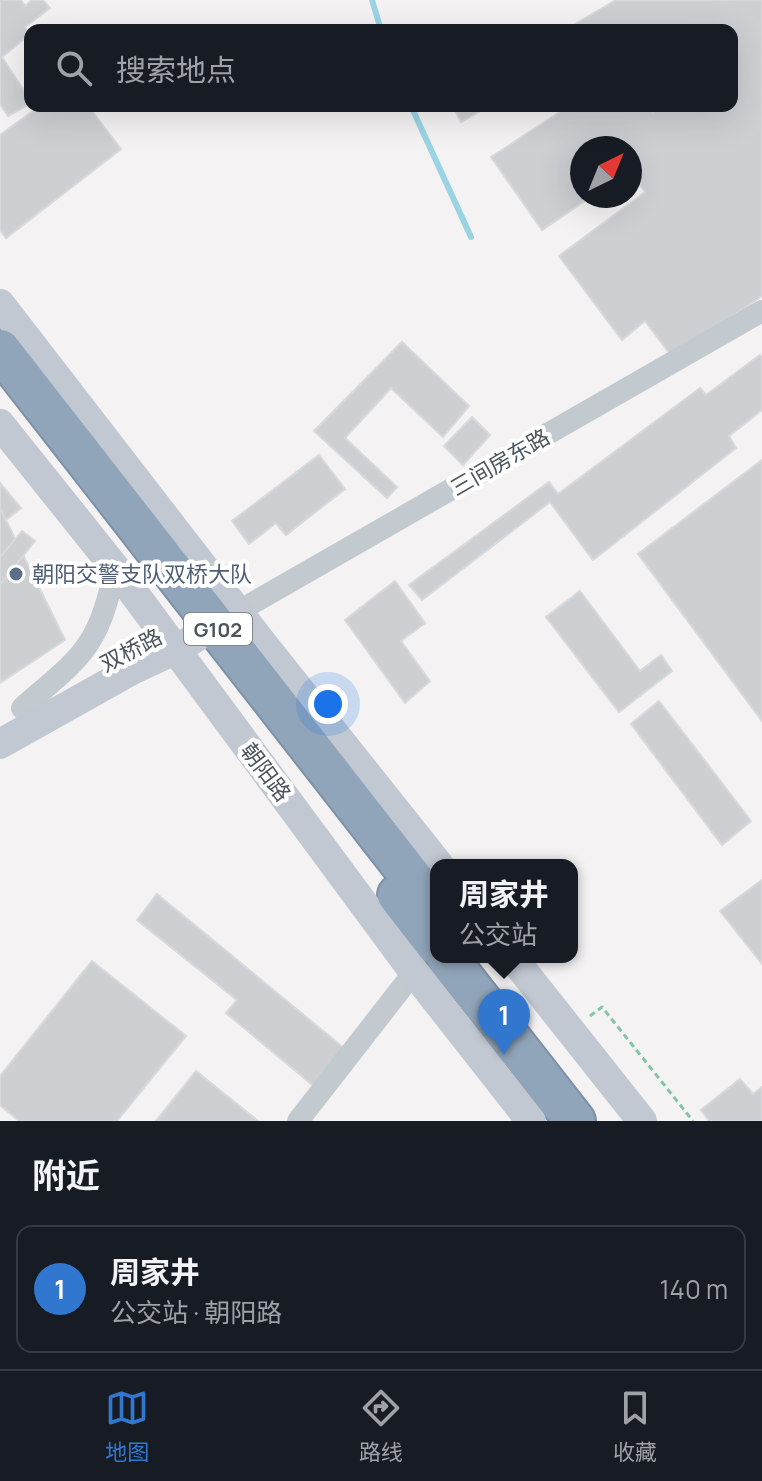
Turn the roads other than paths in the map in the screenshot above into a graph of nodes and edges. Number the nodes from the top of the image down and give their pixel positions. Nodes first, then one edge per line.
1 (0, 304) edge
2 (762, 311) edge
3 (0, 350) edge
4 (0, 384) edge
5 (0, 424) edge
6 (116, 569) junction
7 (196, 627) junction
8 (11, 714) edge
9 (0, 744) edge
10 (433, 859) edge
11 (430, 902) edge
12 (430, 954) edge
13 (430, 959) edge
14 (436, 963) edge
15 (437, 963) edge
16 (478, 963) edge
17 (517, 963) edge
18 (298, 1121) edge
19 (531, 1121) edge
20 (575, 1121) edge
21 (601, 1121) edge
22 (642, 1121) edge

1 - 7 street, 朝阳路
2 - 7 street, 三间房东路
3 - 7 highway, 朝阳路 / G102
4 - 7 highway, 朝阳路 / G102
5 - 6 street, 朝阳路
6 - 7 street, 朝阳路
6 - 8 street
7 - 8 street, 双桥路
7 - 9 street, 双桥路
7 - 10 street, 朝阳路
7 - 11 highway, 朝阳路 / G102
7 - 12 highway, 朝阳路 / G102
13 - 18 street
14 - 19 street, 朝阳路
15 - 20 highway, 朝阳路 / G102
16 - 21 highway
17 - 22 street

